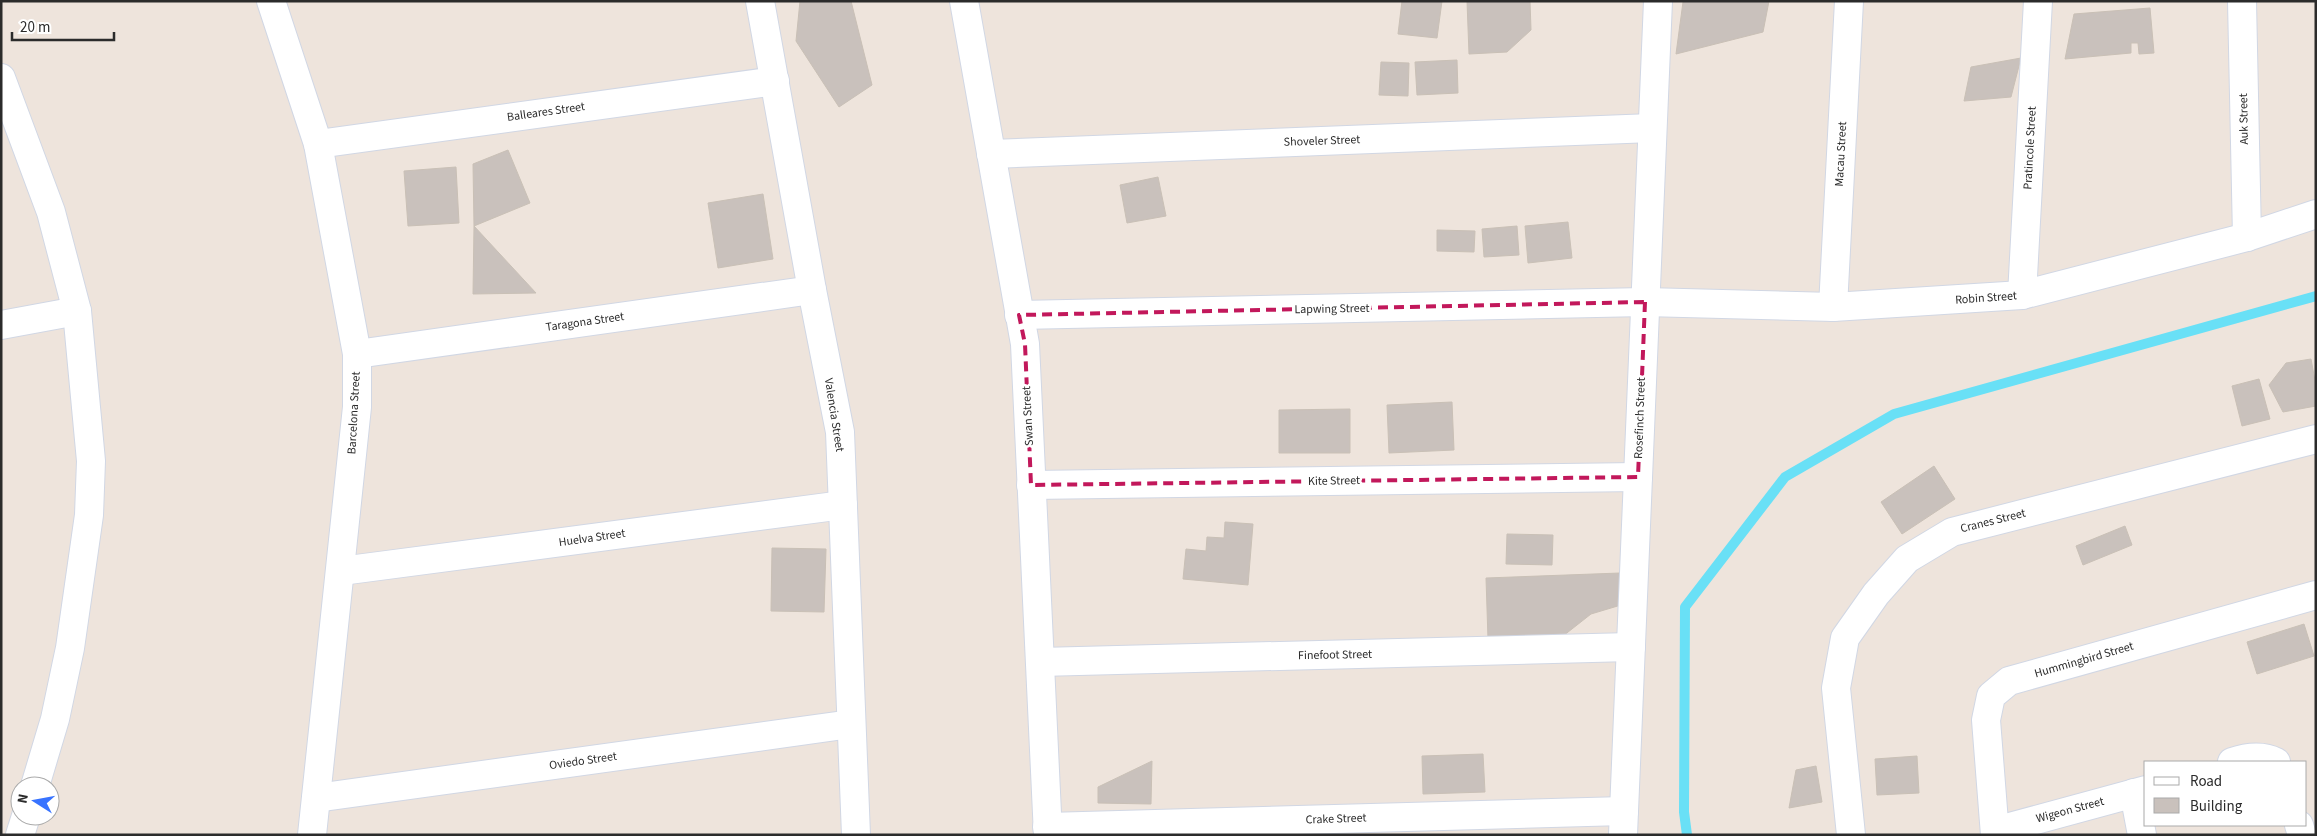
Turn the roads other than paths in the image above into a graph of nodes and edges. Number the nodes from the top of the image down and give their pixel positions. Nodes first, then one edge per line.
1 (270, 1) edge
2 (760, 1) edge
3 (964, 1) edge
4 (1658, 1) edge
5 (1849, 1) edge
6 (2038, 1) edge
7 (2242, 1) edge
8 (1, 78) edge
9 (775, 80) junction
10 (1652, 128) junction
11 (318, 144) junction
12 (991, 154) junction
13 (2316, 214) edge
14 (2247, 237) junction
15 (812, 290) junction
16 (2022, 295) junction
17 (1645, 302) junction
18 (1833, 307) junction
19 (77, 311) junction
20 (1019, 315) junction
21 (1, 325) edge
22 (357, 354) junction
23 (2316, 439) edge
24 (1638, 477) junction
25 (1031, 485) junction
26 (843, 505) junction
27 (341, 571) junction
28 (2316, 595) edge
29 (1631, 647) junction
30 (1040, 662) junction
31 (851, 724) junction
32 (2235, 761) edge
33 (2274, 761) edge
34 (38, 776) edge
35 (2140, 792) edge
36 (316, 798) junction
37 (1623, 823) edge
38 (1048, 831) edge
39 (1995, 833) edge
40 (312, 835) edge
41 (856, 835) edge
42 (1850, 835) edge
43 (2142, 835) edge

1 - 11 street, Barcelona Street
2 - 9 street, Valencia Street
3 - 12 street, Swan Street
4 - 10 street, Rosefinch Street
5 - 18 street, Macau Street
6 - 16 street, Pratincole Street
7 - 14 street, Auk Street
8 - 19 street
9 - 11 street, Balleares Street
9 - 15 street, Valencia Street
10 - 12 street, Shoveler Street
10 - 17 street, Rosefinch Street
11 - 22 street, Barcelona Street
12 - 20 street, Swan Street
13 - 14 street, Robin Street
14 - 16 street, Robin Street
15 - 22 street, Taragona Street
15 - 26 street, Valencia Street
16 - 18 street, Robin Street
17 - 18 street, Robin Street
17 - 20 street, Lapwing Street
17 - 24 street, Rosefinch Street
19 - 21 street
19 - 34 street
20 - 25 street, Swan Street
22 - 27 street, Barcelona Street
23 - 42 street, Cranes Street
24 - 25 street, Kite Street
24 - 29 street, Rosefinch Street
25 - 30 street, Swan Street
26 - 27 street, Huelva Street
26 - 31 street, Valencia Street
27 - 36 street, Barcelona Street
28 - 39 street, Hummingbird Street
29 - 30 street, Finefoot Street
29 - 37 street, Rosefinch Street
30 - 38 street, Swan Street
31 - 36 street, Oviedo Street
31 - 41 street, Valencia Street
32 - 33 street
35 - 39 street, Wigeon Street
35 - 43 street
36 - 40 street, Barcelona Street
37 - 38 street, Crake Street

